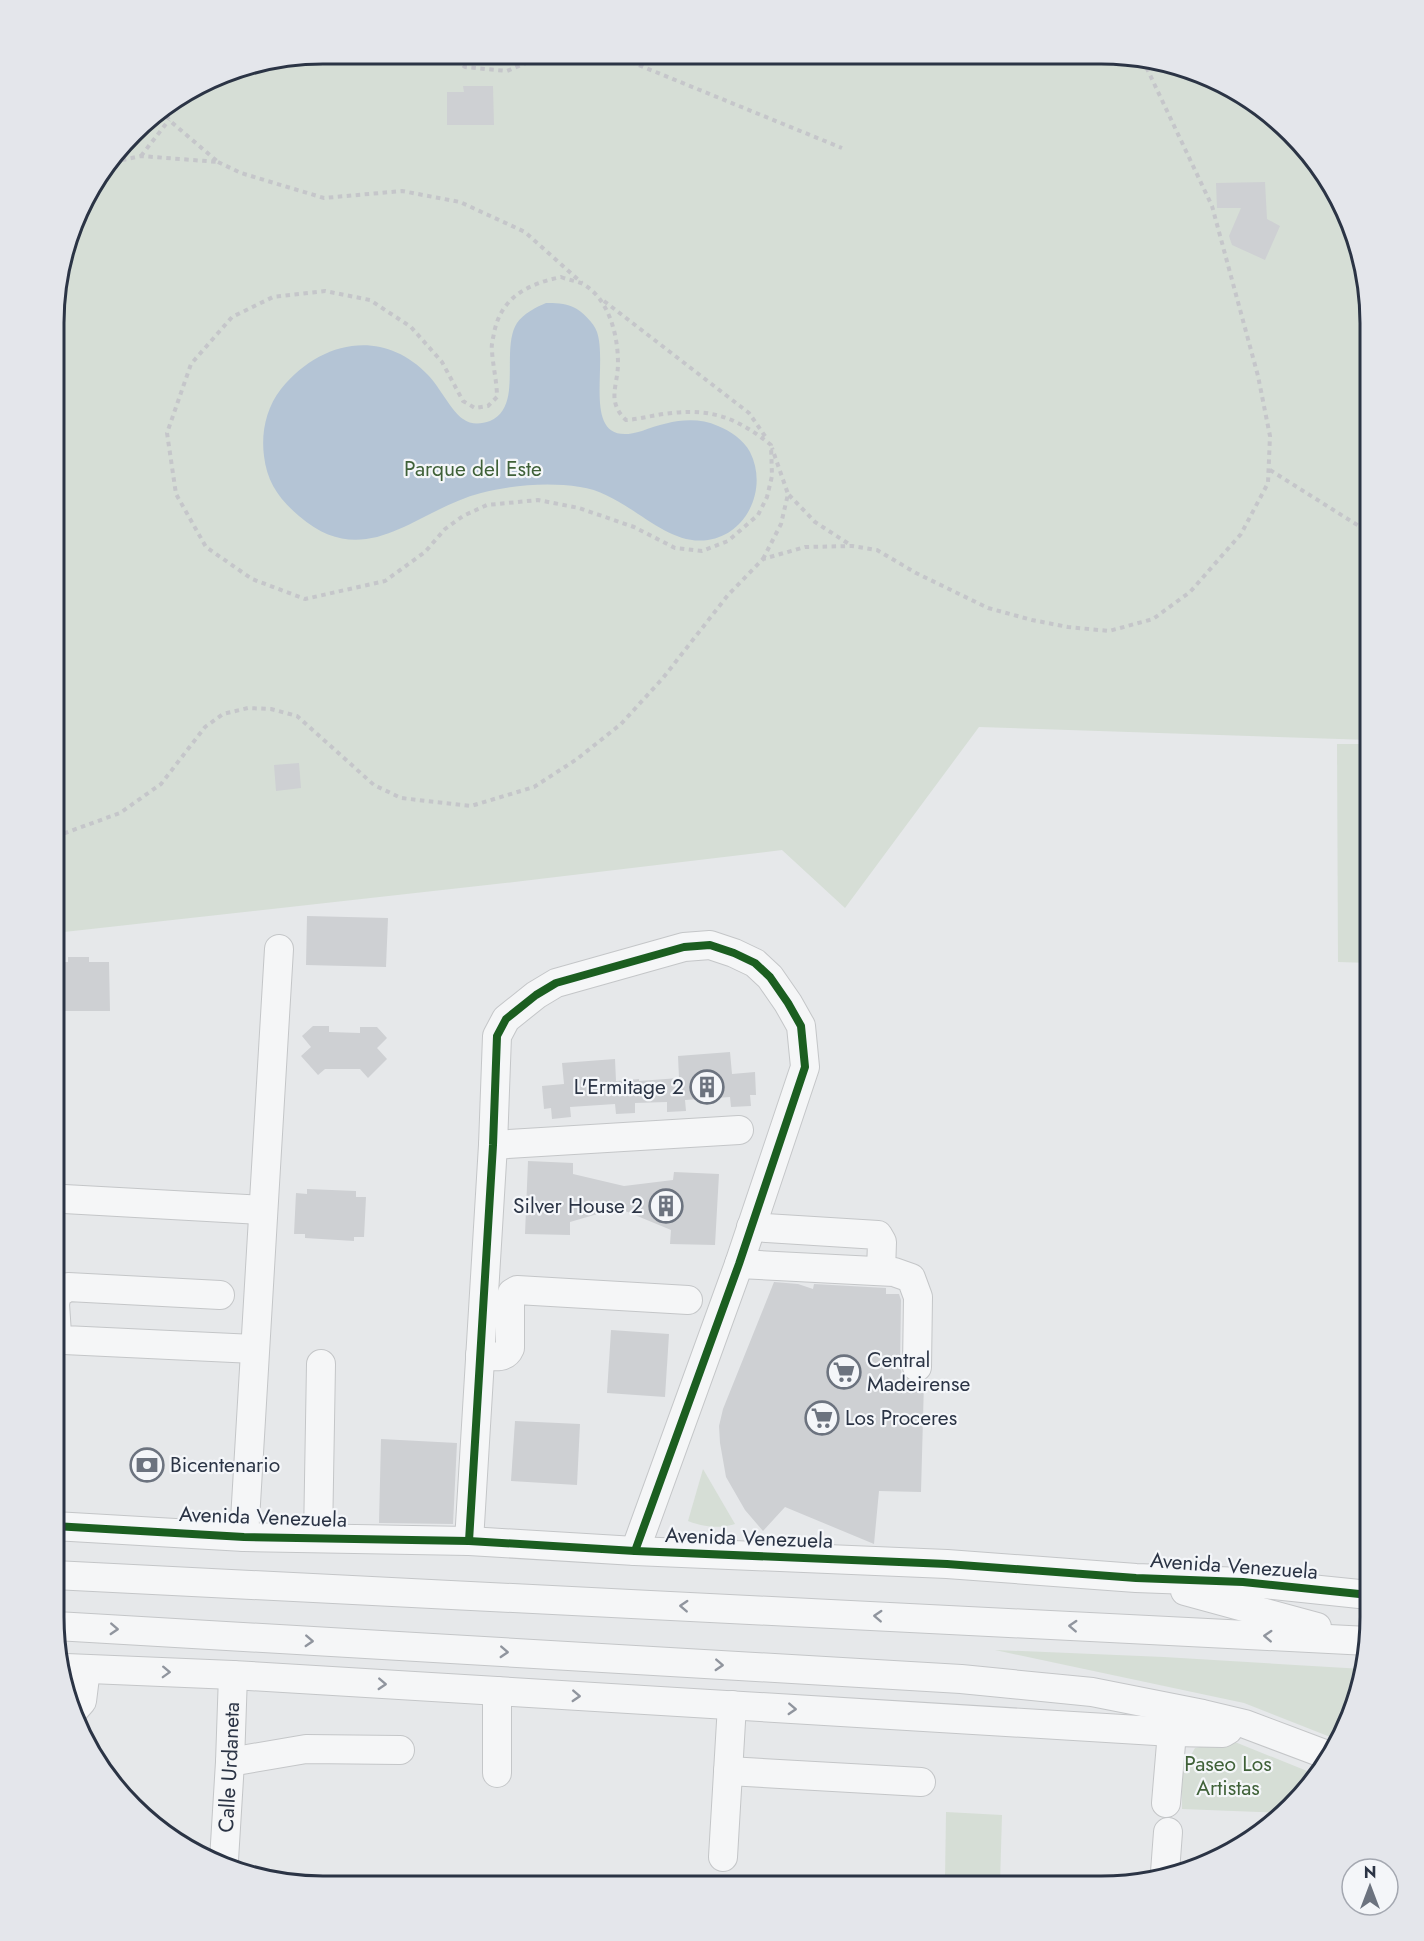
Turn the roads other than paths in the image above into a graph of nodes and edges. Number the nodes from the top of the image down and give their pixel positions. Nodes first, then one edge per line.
1 (279, 949) dead end
2 (739, 1130) dead end
3 (493, 1145) junction
4 (64, 1199) dead end
5 (263, 1210) junction
6 (751, 1227) junction
7 (739, 1264) junction
8 (881, 1271) junction
9 (64, 1290) edge
10 (220, 1295) dead end
11 (688, 1300) dead end
12 (64, 1340) edge
13 (254, 1349) junction
14 (480, 1355) junction
15 (321, 1364) dead end
16 (917, 1367) dead end
17 (64, 1527) edge
18 (244, 1537) junction
19 (318, 1538) junction
20 (470, 1541) junction
21 (635, 1551) junction
22 (64, 1576) edge
23 (1136, 1578) junction
24 (1360, 1594) edge
25 (65, 1626) edge
26 (1358, 1638) edge
27 (1358, 1641) edge
28 (76, 1668) edge
29 (233, 1675) junction
30 (497, 1691) junction
31 (79, 1704) edge
32 (732, 1705) junction
33 (1245, 1724) junction
34 (1172, 1732) junction
35 (400, 1750) dead end
36 (1321, 1753) edge
37 (230, 1762) junction
38 (728, 1771) junction
39 (497, 1773) dead end
40 (921, 1782) dead end
41 (1166, 1803) dead end
42 (1168, 1832) dead end
43 (224, 1857) edge
44 (723, 1857) dead end
45 (1165, 1869) edge

1 - 5 street
2 - 3 street
3 - 6 street
3 - 14 street
4 - 5 street
5 - 13 street
6 - 7 street
6 - 8 street
7 - 8 street
7 - 21 street
8 - 16 street
9 - 10 street
11 - 14 street
12 - 13 street
13 - 18 street
14 - 20 street
15 - 19 street
17 - 18 street, Avenida Venezuela
18 - 19 street, Avenida Venezuela
19 - 20 street, Avenida Venezuela
20 - 21 street, Avenida Venezuela
21 - 23 street, Avenida Venezuela
27 -> 22 street
23 - 24 street, Avenida Venezuela
23 - 26 street
25 -> 33 street
28 -> 29 street
28 - 31 street
29 -> 30 street
29 - 37 street, Calle Urdaneta
30 -> 32 street
30 - 39 street
32 -> 34 street
32 - 38 street
33 - 34 street
33 - 36 street
34 - 41 street
35 - 37 street
37 - 43 street, Calle Urdaneta
38 - 40 street
38 - 44 street
42 - 45 street

